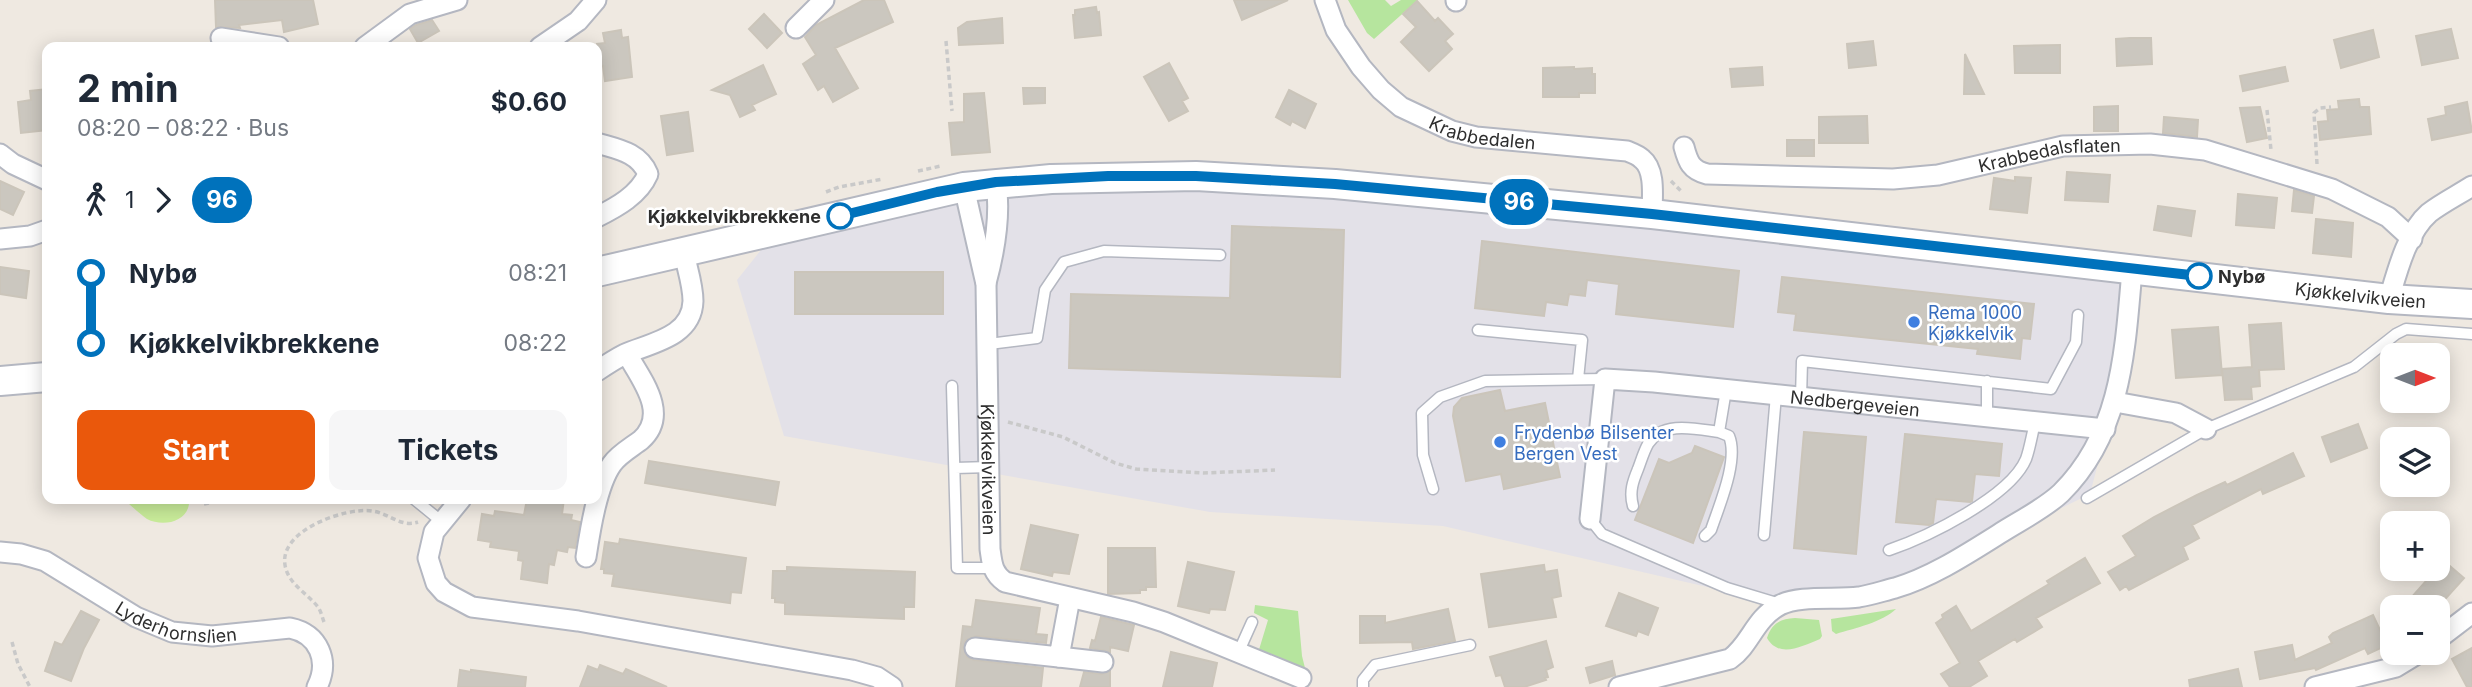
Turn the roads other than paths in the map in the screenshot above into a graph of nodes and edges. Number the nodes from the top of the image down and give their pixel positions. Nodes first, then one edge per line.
1 (457, 0) edge
2 (596, 0) edge
3 (824, 0) edge
4 (1325, 0) edge
5 (796, 29) dead end
6 (222, 38) dead end
7 (247, 42) edge
8 (372, 42) edge
9 (547, 42) edge
10 (602, 144) edge
11 (1684, 147) dead end
12 (0, 154) edge
13 (42, 178) edge
14 (996, 182) junction
15 (2472, 186) edge
16 (964, 187) junction
17 (602, 214) edge
18 (1652, 214) junction
19 (42, 232) edge
20 (0, 239) edge
21 (2412, 239) junction
22 (684, 253) junction
23 (1220, 255) dead end
24 (2132, 270) junction
25 (602, 271) edge
26 (986, 284) junction
27 (2389, 299) junction
28 (2472, 304) edge
29 (2078, 315) dead end
30 (1478, 330) dead end
31 (2472, 334) edge
32 (989, 344) junction
33 (627, 354) junction
34 (602, 368) edge
35 (42, 377) edge
36 (1578, 379) junction
37 (1605, 379) junction
38 (0, 381) edge
39 (1987, 381) junction
40 (953, 386) dead end
41 (1726, 390) junction
42 (1776, 395) junction
43 (1801, 398) junction
44 (2115, 402) junction
45 (1987, 418) junction
46 (2035, 423) junction
47 (2105, 429) junction
48 (2206, 429) junction
49 (1719, 432) junction
50 (990, 467) junction
51 (955, 468) junction
52 (602, 487) edge
53 (1433, 489) dead end
54 (2087, 498) dead end
55 (420, 504) edge
56 (454, 504) edge
57 (597, 504) edge
58 (1633, 506) dead end
59 (435, 517) junction
60 (1590, 519) joint
61 (1763, 535) dead end
62 (1704, 536) dead end
63 (1889, 550) dead end
64 (0, 552) edge
65 (586, 557) dead end
66 (992, 568) junction
67 (1070, 598) junction
68 (1781, 604) junction
69 (2472, 612) edge
70 (1252, 622) dead end
71 (2450, 629) edge
72 (1470, 645) dead end
73 (975, 648) dead end
74 (1239, 651) junction
75 (1059, 657) junction
76 (1103, 662) dead end
77 (2399, 665) edge
78 (1301, 678) dead end
79 (317, 687) edge
80 (892, 687) edge
81 (1363, 687) edge
82 (1619, 687) edge
83 (2315, 687) edge

1 - 8 street
2 - 9 street
3 - 5 street
4 - 18 street, Krabbedalen
6 - 7 street
10 - 17 street
11 - 21 street, Krabbedalsflaten
12 - 13 street
14 - 16 main road, Kjøkkelvikveien
14 - 18 main road, Kjøkkelvikveien
14 - 26 street, Kjøkkelvikveien
15 - 21 street
16 - 22 main road, Kjøkkelvikveien
16 - 26 street, Kjøkkelvikveien
18 - 24 main road, Kjøkkelvikveien
19 - 20 street
21 - 27 street
22 - 25 main road, Kjøkkelvikveien
22 - 33 street
23 - 32 lane
24 - 27 main road, Kjøkkelvikveien
24 - 44 street
26 - 32 street, Kjøkkelvikveien
27 - 28 main road, Kjøkkelvikveien
29 - 39 lane
30 - 36 lane
31 - 48 lane, Kjøkkelvikveien
32 - 50 street, Kjøkkelvikveien
33 - 34 street
33 - 52 street
35 - 38 main road
36 - 37 lane, Nedbergeveien
36 - 53 lane, Nedbergeveien
37 - 41 street, Nedbergeveien
37 - 60 street
39 - 43 lane
39 - 45 lane
40 - 51 lane
41 - 42 street, Nedbergeveien
41 - 49 lane
42 - 43 street, Nedbergeveien
42 - 61 lane
43 - 45 street, Nedbergeveien
44 - 47 street
44 - 48 street
45 - 46 street, Nedbergeveien
46 - 47 street, Nedbergeveien
46 - 63 lane
47 - 68 street
48 - 54 lane
49 - 58 lane
49 - 62 lane
50 - 51 lane
50 - 66 street, Kjøkkelvikveien
51 - 66 lane
55 - 59 lane
56 - 59 street
57 - 65 street
59 - 80 street
60 - 68 lane
64 - 79 street, Lyderhornslien
66 - 67 street
67 - 74 street
67 - 75 street
68 - 82 street
69 - 71 street
70 - 74 lane
72 - 81 lane
73 - 75 street
74 - 78 street
75 - 76 street
77 - 83 street

